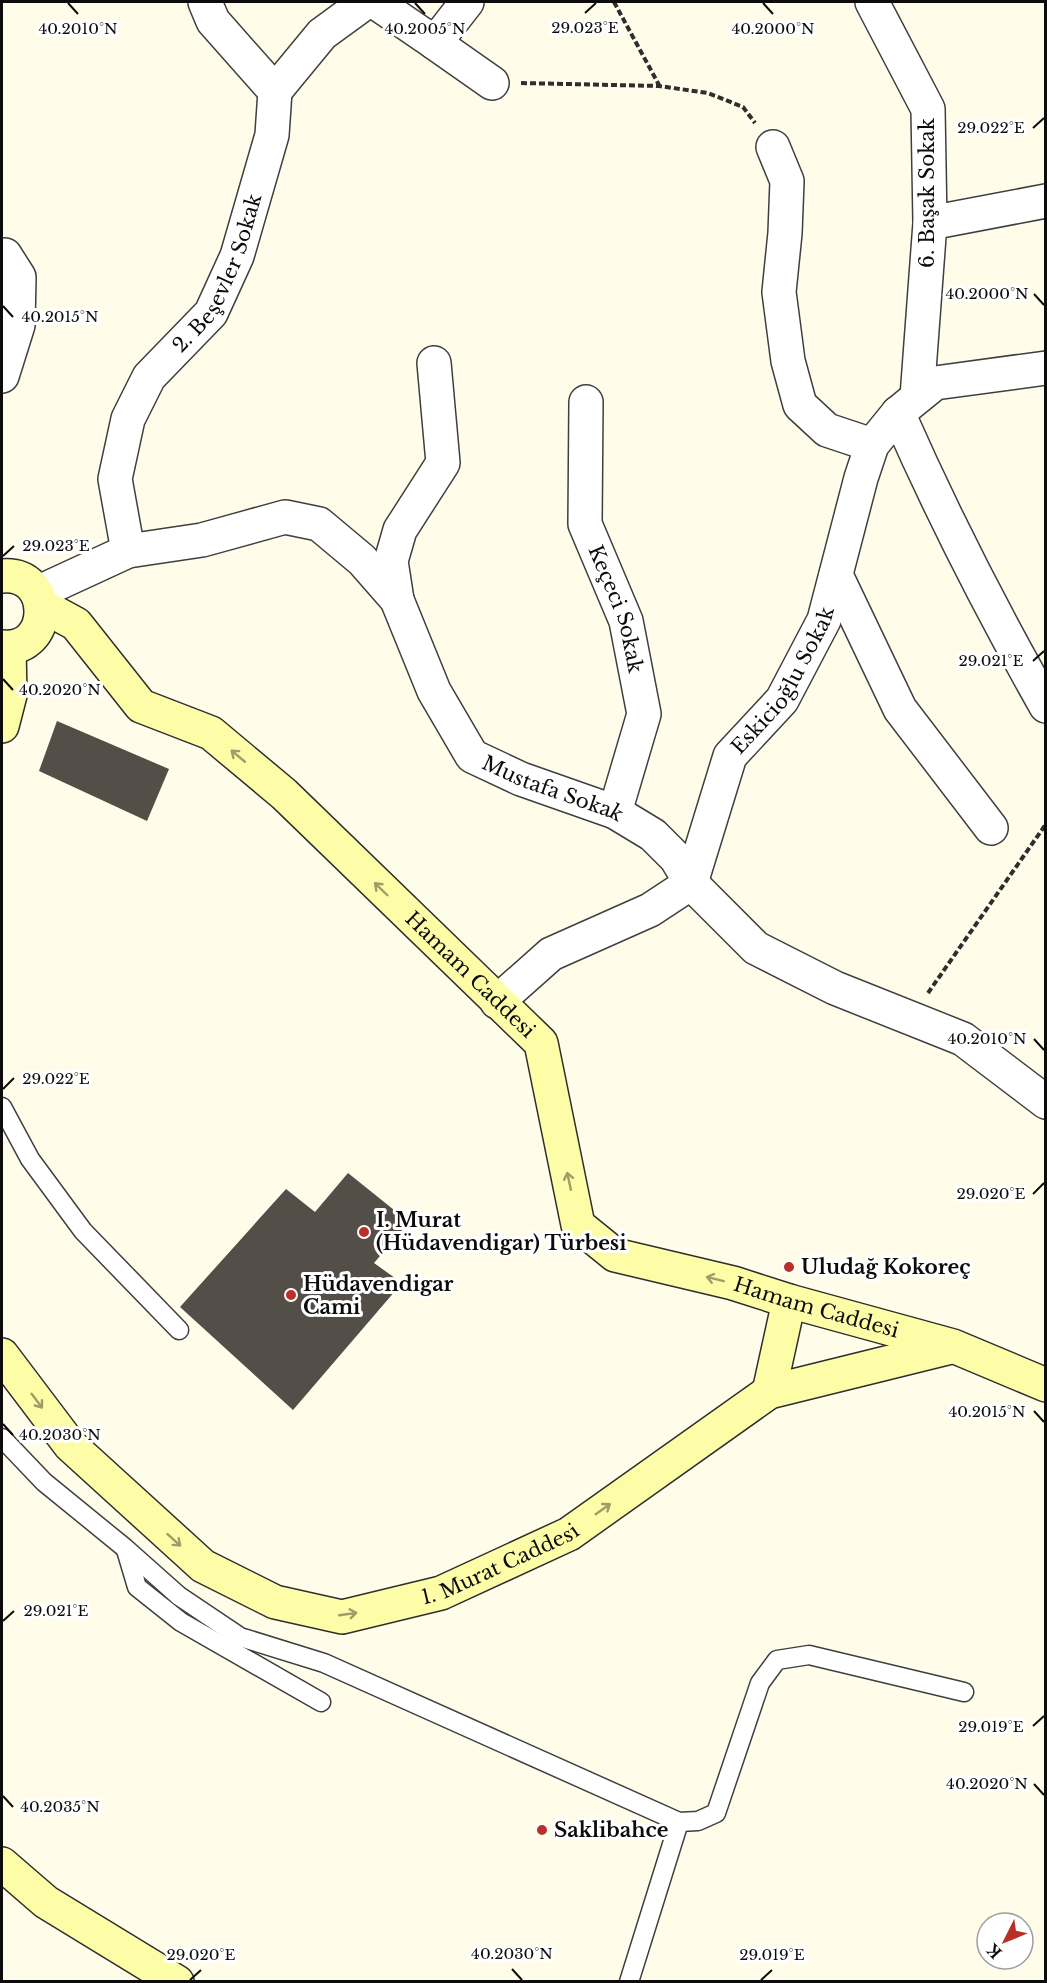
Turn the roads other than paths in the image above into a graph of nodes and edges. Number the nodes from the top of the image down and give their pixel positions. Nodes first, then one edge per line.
1 (206, 2) edge
2 (366, 2) edge
3 (375, 2) edge
4 (467, 2) edge
5 (872, 2) edge
6 (435, 43) junction
7 (492, 83) road end
8 (274, 91) junction
9 (773, 147) road end
10 (1046, 201) edge
11 (930, 223) junction
12 (5, 255) dead end
13 (434, 363) dead end
14 (1046, 368) edge
15 (2, 376) edge
16 (586, 402) dead end
17 (908, 405) junction
18 (872, 445) junction
19 (128, 551) junction
20 (836, 575) junction
21 (19, 583) edge
22 (397, 600) junction
23 (5, 648) edge
24 (1046, 706) edge
25 (2, 726) edge
26 (615, 812) junction
27 (991, 828) dead end
28 (691, 883) junction
29 (497, 1002) junction
30 (1046, 1102) edge
31 (2, 1107) edge
32 (789, 1301) junction
33 (178, 1330) dead end
34 (953, 1346) junction
35 (2, 1355) edge
36 (1046, 1385) edge
37 (770, 1392) junction
38 (2, 1438) edge
39 (125, 1548) junction
40 (964, 1692) dead end
41 (321, 1702) dead end
42 (679, 1822) junction
43 (2, 1864) edge
44 (177, 1982) edge
45 (629, 1982) edge

1 - 8 street
2 - 8 street
3 - 6 street
4 - 6 street
5 - 11 street, 6. Başak Sokak
6 - 7 street
8 - 19 street, 2. Beşevler Sokak
9 - 18 street
10 - 11 street
11 - 17 street, 6. Başak Sokak
12 - 15 street
13 - 22 street
14 - 17 street, Eskicioğlu Sokak
16 - 26 street, Keçeci Sokak
17 - 18 street, Eskicioğlu Sokak
17 - 24 street
18 - 20 street, Eskicioğlu Sokak
19 - 21 street, Mustafa Sokak
19 - 22 street, Mustafa Sokak
20 - 27 street
20 - 28 street, Eskicioğlu Sokak
21 - 23 main road
29 -> 21 main road, Hamam Caddesi
22 - 26 street, Mustafa Sokak
23 - 25 main road
26 - 28 street, Mustafa Sokak
28 - 29 street
28 - 30 street, Mustafa Sokak
32 -> 29 main road, Hamam Caddesi
31 - 33 lane
32 - 34 main road, Hamam Caddesi
32 - 37 main road
34 - 36 main road
34 - 37 main road, 1. Murat Caddesi
35 -> 37 main road, 1. Murat Caddesi
38 - 39 lane
39 - 41 lane
39 - 42 lane
40 - 42 lane
42 - 45 lane
43 - 44 main road

